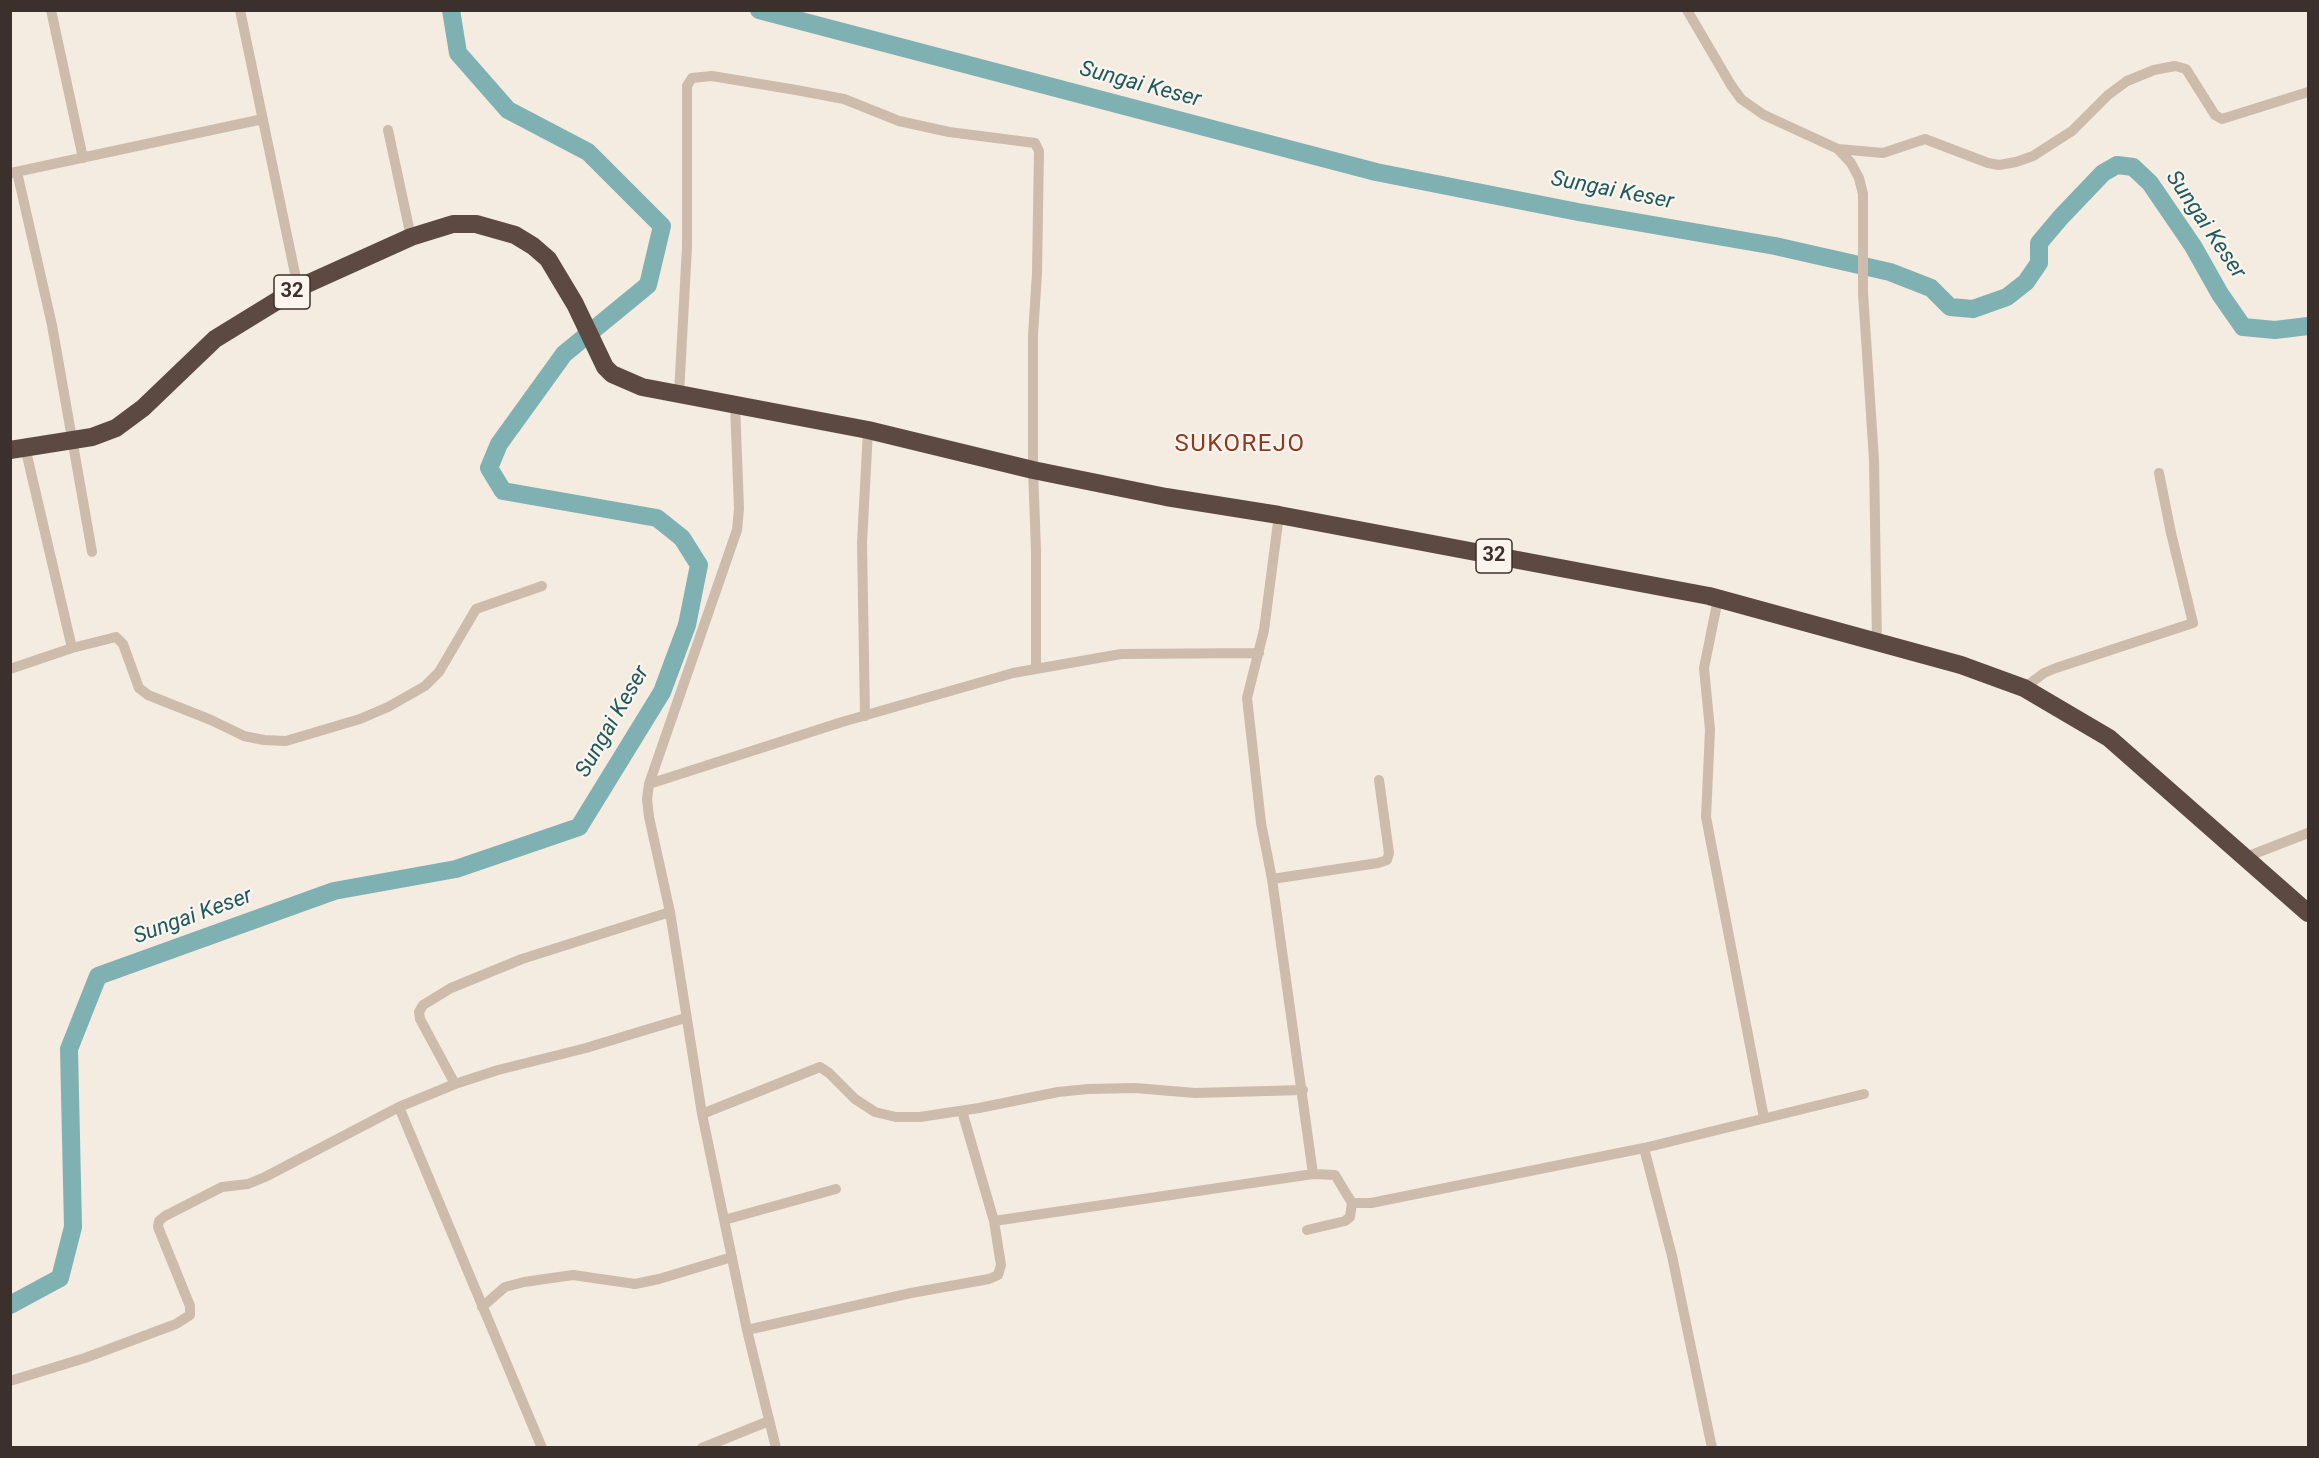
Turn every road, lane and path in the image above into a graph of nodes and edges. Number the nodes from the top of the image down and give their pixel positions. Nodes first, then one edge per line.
1 (51, 10) edge
2 (240, 10) edge
3 (1687, 10) edge
4 (2308, 92) edge
5 (263, 119) junction
6 (388, 130) dead end
7 (1838, 149) junction
8 (83, 158) junction
9 (14, 173) edge
10 (411, 237) junction
11 (298, 288) junction
12 (679, 394) junction
13 (735, 404) junction
14 (868, 430) junction
15 (73, 441) junction
16 (18, 448) edge
17 (1033, 470) junction
18 (2159, 473) dead end
19 (1279, 515) junction
20 (92, 552) dead end
21 (542, 586) dead end
22 (1718, 599) junction
23 (1877, 643) junction
24 (72, 648) junction
25 (1258, 653) junction
26 (1036, 668) junction
27 (10, 669) edge
28 (2024, 688) junction
29 (865, 716) junction
30 (1379, 780) dead end
31 (649, 784) junction
32 (2308, 833) edge
33 (2246, 857) junction
34 (1272, 879) junction
35 (670, 912) junction
36 (2308, 914) edge
37 (685, 1018) junction
38 (455, 1084) junction
39 (1303, 1090) junction
40 (1864, 1094) dead end
41 (399, 1107) junction
42 (962, 1111) junction
43 (702, 1114) junction
44 (1764, 1118) junction
45 (1644, 1148) junction
46 (1313, 1174) junction
47 (836, 1189) dead end
48 (1352, 1203) junction
49 (724, 1220) junction
50 (994, 1221) junction
51 (1307, 1230) dead end
52 (732, 1257) junction
53 (482, 1307) junction
54 (747, 1330) junction
55 (10, 1381) edge
56 (770, 1421) junction
57 (542, 1448) edge
58 (702, 1448) edge
59 (776, 1448) edge
60 (1712, 1448) edge

1 - 8 street
2 - 5 street
3 - 7 street
4 - 7 street
5 - 8 street
5 - 11 street
6 - 10 street
7 - 23 street
8 - 9 street
9 - 15 street
10 - 11 highway, 32
10 - 12 highway, 32
11 - 15 highway, 32
12 - 13 highway, 32
12 - 17 street
13 - 14 highway, 32
13 - 31 street
14 - 17 highway, 32
14 - 29 street
15 - 16 highway, 32
15 - 20 street
16 - 24 street
17 - 19 highway, 32
17 - 26 street
18 - 28 street
19 - 22 highway, 32
19 - 25 street
21 - 24 street
22 - 23 highway, 32
22 - 44 street
23 - 28 highway, 32
24 - 27 street
25 - 26 street
25 - 34 street
26 - 29 street
28 - 33 highway, 32
29 - 31 street
30 - 34 street
31 - 35 street
32 - 33 street
33 - 36 highway, 32
34 - 39 street
35 - 37 street
35 - 38 street
37 - 38 street
37 - 43 street
38 - 41 street
39 - 42 street
39 - 46 street
40 - 44 street
41 - 53 street
41 - 55 street
42 - 43 street
42 - 50 street
43 - 49 street
44 - 45 street
45 - 48 street
45 - 60 street
46 - 48 street
46 - 50 street
47 - 49 street
48 - 51 street
49 - 52 street
50 - 54 street
52 - 53 street
52 - 54 street
53 - 57 street
54 - 56 street
56 - 58 street
56 - 59 street

